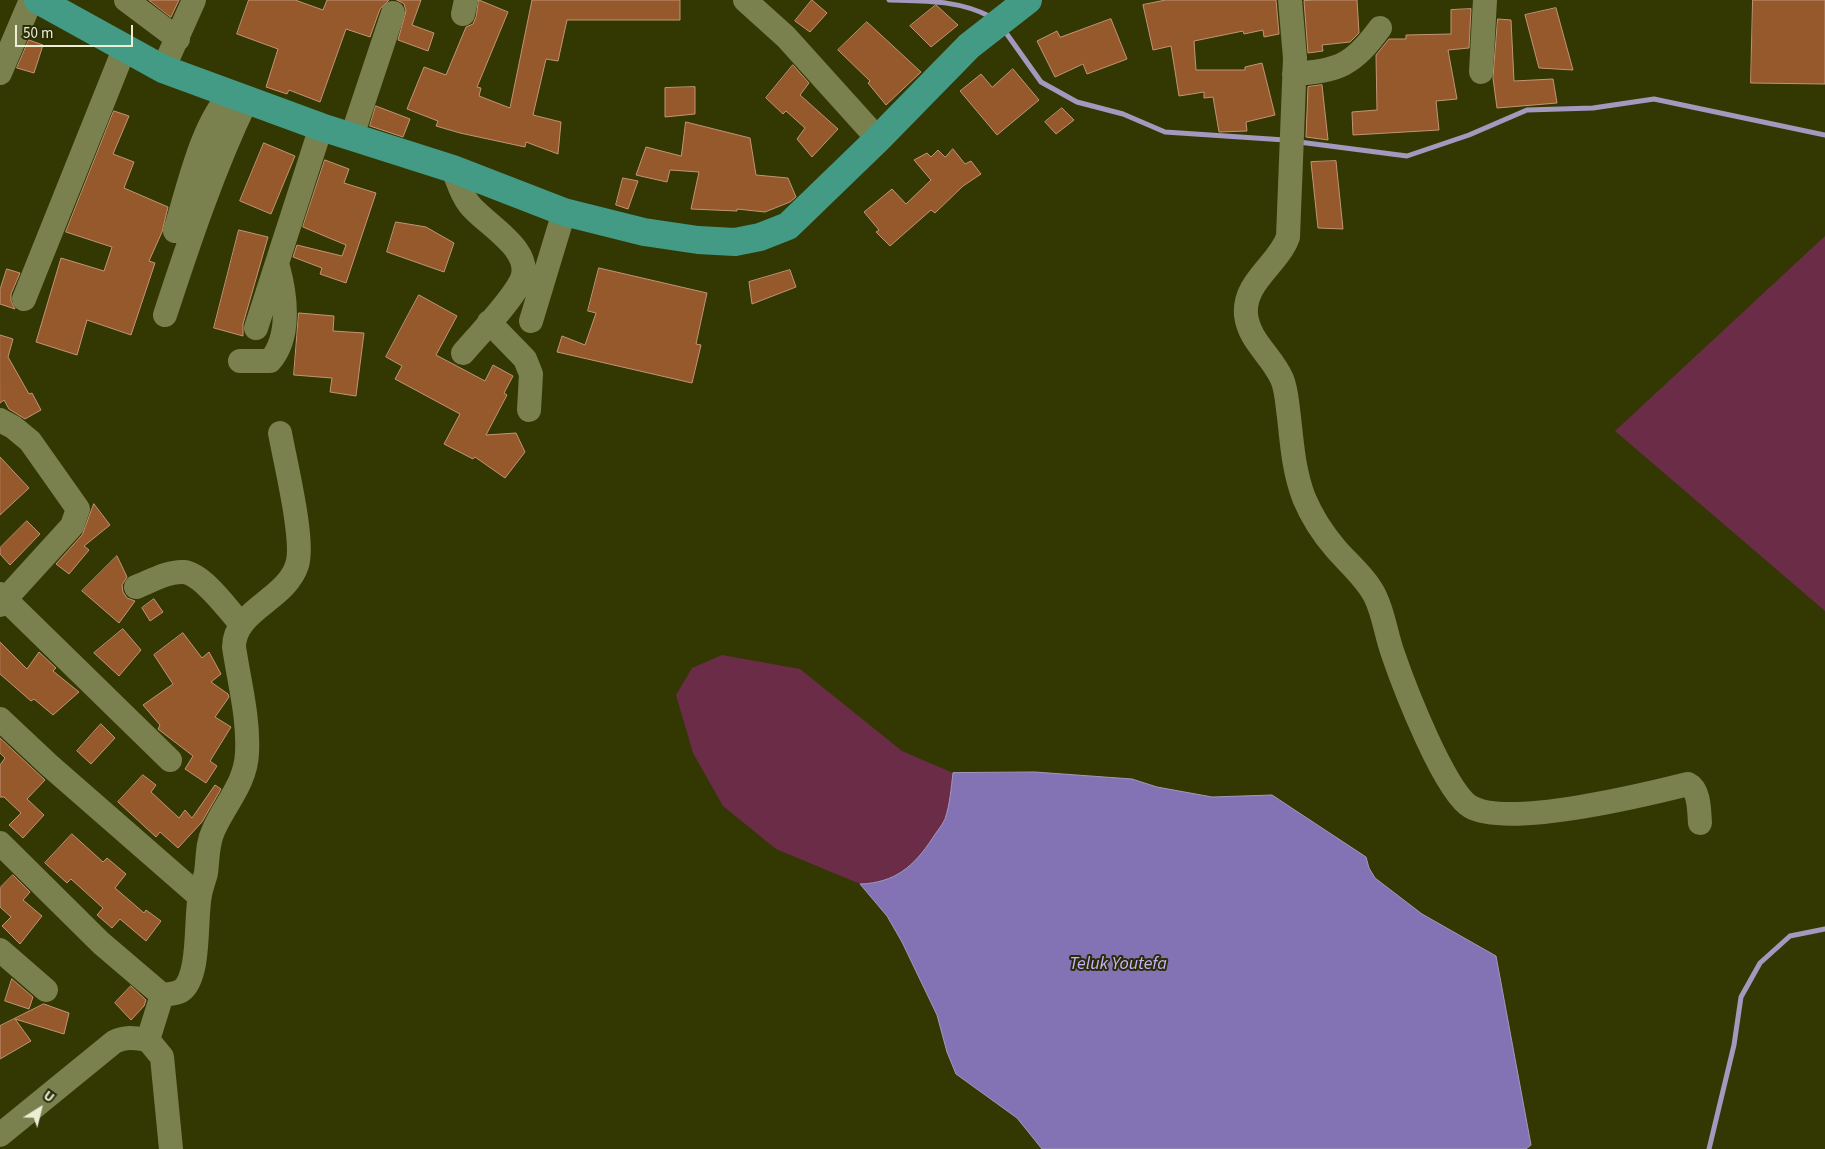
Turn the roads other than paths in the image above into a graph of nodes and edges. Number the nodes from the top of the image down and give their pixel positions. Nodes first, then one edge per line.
1 (31, 0) edge
2 (38, 0) edge
3 (126, 0) edge
4 (194, 0) edge
5 (745, 0) edge
6 (1290, 0) edge
7 (1485, 0) edge
8 (1017, 8) edge
9 (394, 13) dead end
10 (1380, 28) dead end
11 (178, 39) junction
12 (125, 48) junction
13 (163, 69) junction
14 (1481, 72) dead end
15 (0, 73) edge
16 (1294, 82) junction
17 (238, 98) junction
18 (322, 127) junction
19 (352, 136) junction
20 (878, 139) junction
21 (453, 170) junction
22 (564, 212) junction
23 (175, 231) dead end
24 (277, 263) junction
25 (24, 299) dead end
26 (165, 315) dead end
27 (531, 321) dead end
28 (489, 322) junction
29 (256, 328) dead end
30 (463, 352) dead end
31 (240, 361) dead end
32 (529, 410) dead end
33 (0, 420) edge
34 (280, 433) dead end
35 (136, 587) dead end
36 (2, 600) edge
37 (241, 624) junction
38 (0, 719) edge
39 (170, 760) dead end
40 (1700, 823) dead end
41 (0, 843) edge
42 (199, 896) junction
43 (0, 950) edge
44 (46, 990) dead end
45 (162, 995) junction
46 (148, 1040) junction
47 (0, 1135) edge
48 (171, 1149) edge

1 - 15 street
2 - 12 highway
3 - 11 street
4 - 11 street
5 - 20 street
6 - 16 street
7 - 14 street
8 - 20 highway
9 - 19 street
10 - 16 street
11 - 13 street
12 - 13 highway
12 - 25 street
13 - 17 highway
16 - 40 street
17 - 18 highway
17 - 23 street
17 - 26 street
18 - 19 highway
18 - 24 street
19 - 21 highway
20 - 22 highway
21 - 22 highway
21 - 28 street
22 - 27 street
24 - 29 street
24 - 31 street
28 - 30 street
28 - 32 street
33 - 36 street
34 - 37 street
35 - 37 street
36 - 39 street
37 - 42 street
38 - 42 street
41 - 45 street
42 - 45 street
43 - 44 street
45 - 46 street
46 - 47 street
46 - 48 street

